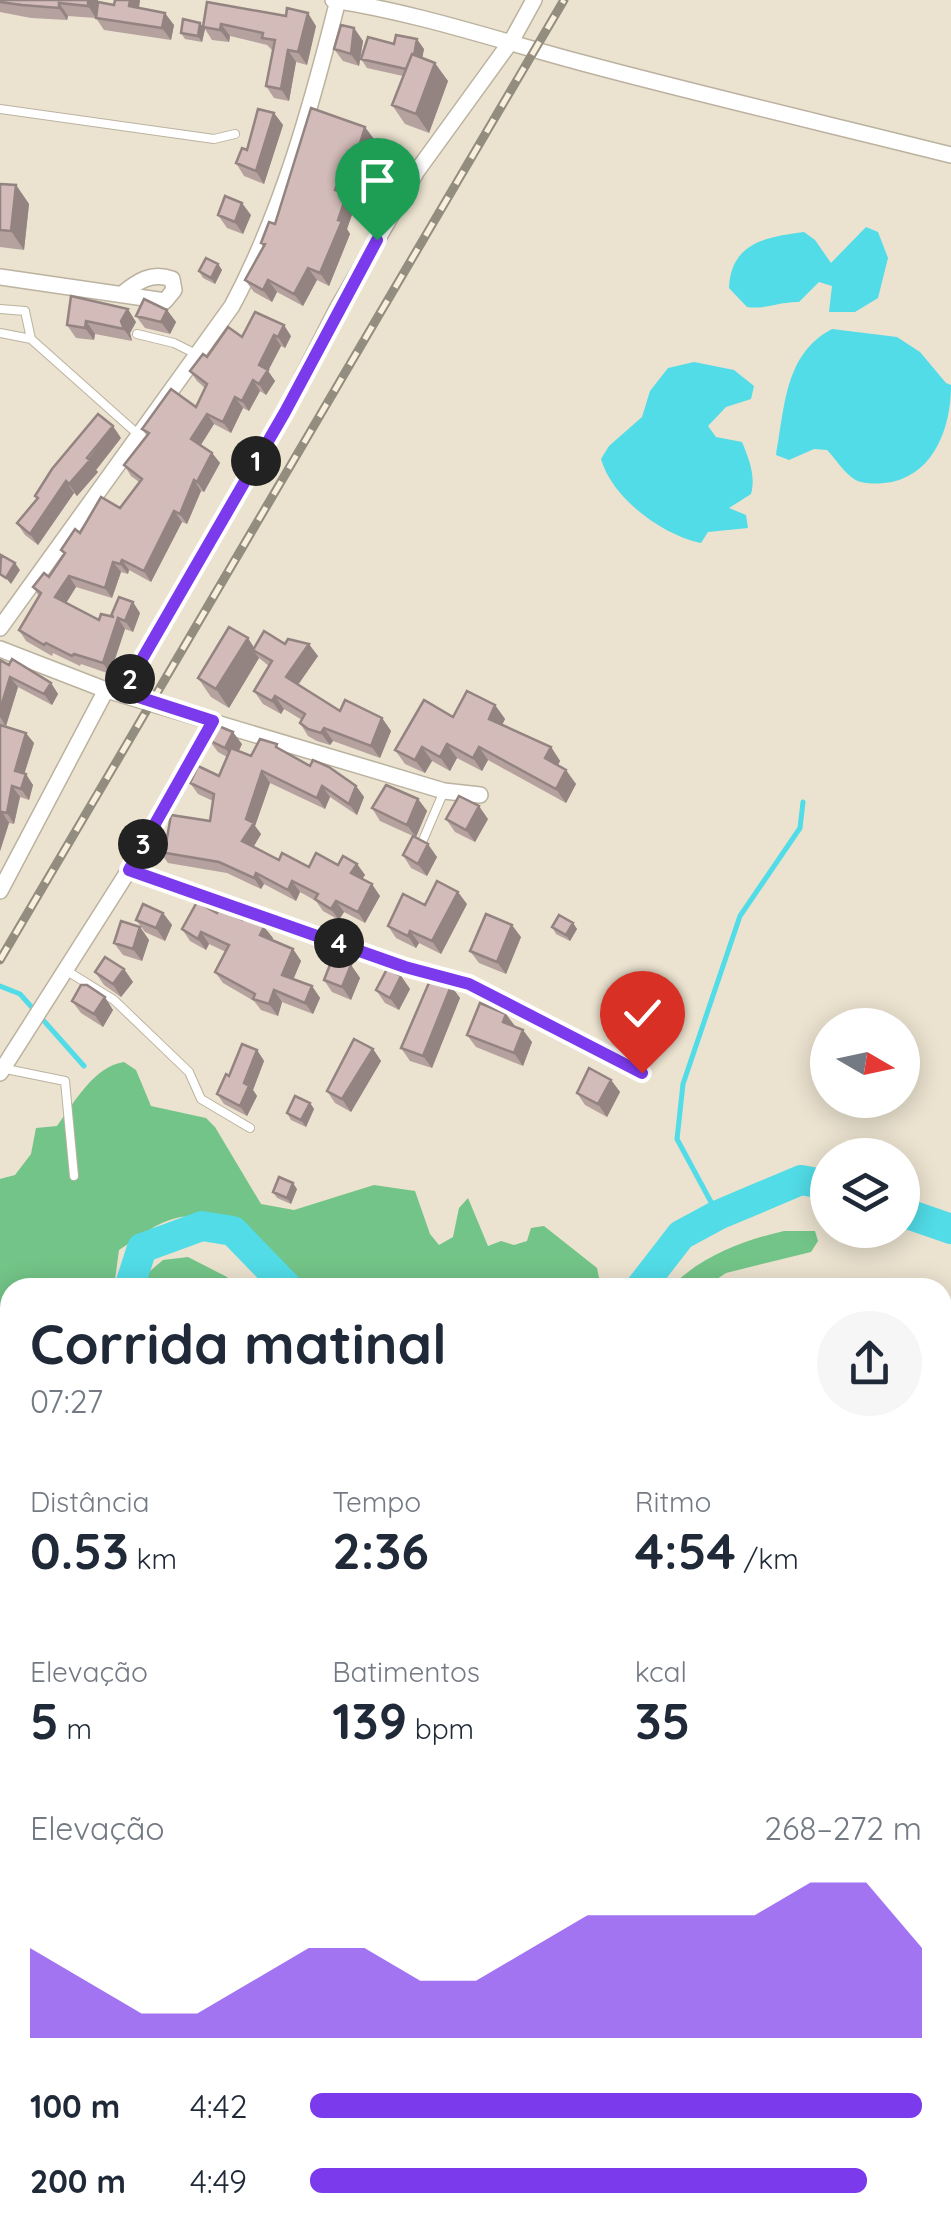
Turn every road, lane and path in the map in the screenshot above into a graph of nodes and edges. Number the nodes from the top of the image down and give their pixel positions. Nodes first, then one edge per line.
1 (336, 0) edge
2 (427, 0) edge
3 (534, 0) edge
4 (421, 17) junction
5 (512, 40) junction
6 (0, 109) edge
7 (235, 134) dead end
8 (951, 155) edge
9 (0, 277) edge
10 (122, 294) dead end
11 (0, 309) edge
12 (0, 334) edge
13 (137, 334) dead end
14 (31, 340) junction
15 (198, 355) junction
16 (140, 437) junction
17 (0, 628) edge
18 (0, 648) edge
19 (106, 690) junction
20 (123, 692) junction
21 (213, 721) junction
22 (444, 791) junction
23 (480, 795) dead end
24 (423, 840) edge
25 (129, 870) junction
26 (0, 891) edge
27 (405, 967) joint
28 (64, 970) junction
29 (3, 1071) edge
30 (642, 1073) dead end
31 (250, 1128) dead end
32 (74, 1176) dead end

1 - 4 street
1 - 15 street
2 - 4 street
3 - 5 street
4 - 5 street
5 - 8 street
5 - 20 street
6 - 7 lane
9 - 10 street
11 - 14 lane
12 - 14 lane
13 - 15 lane
14 - 16 lane
15 - 16 street
16 - 17 street
18 - 19 street
19 - 20 street
19 - 26 street
20 - 21 street
21 - 22 street
21 - 25 street
22 - 23 street
22 - 24 lane
25 - 27 street
25 - 28 street
27 - 30 lane
28 - 29 street
28 - 31 lane
29 - 32 lane

